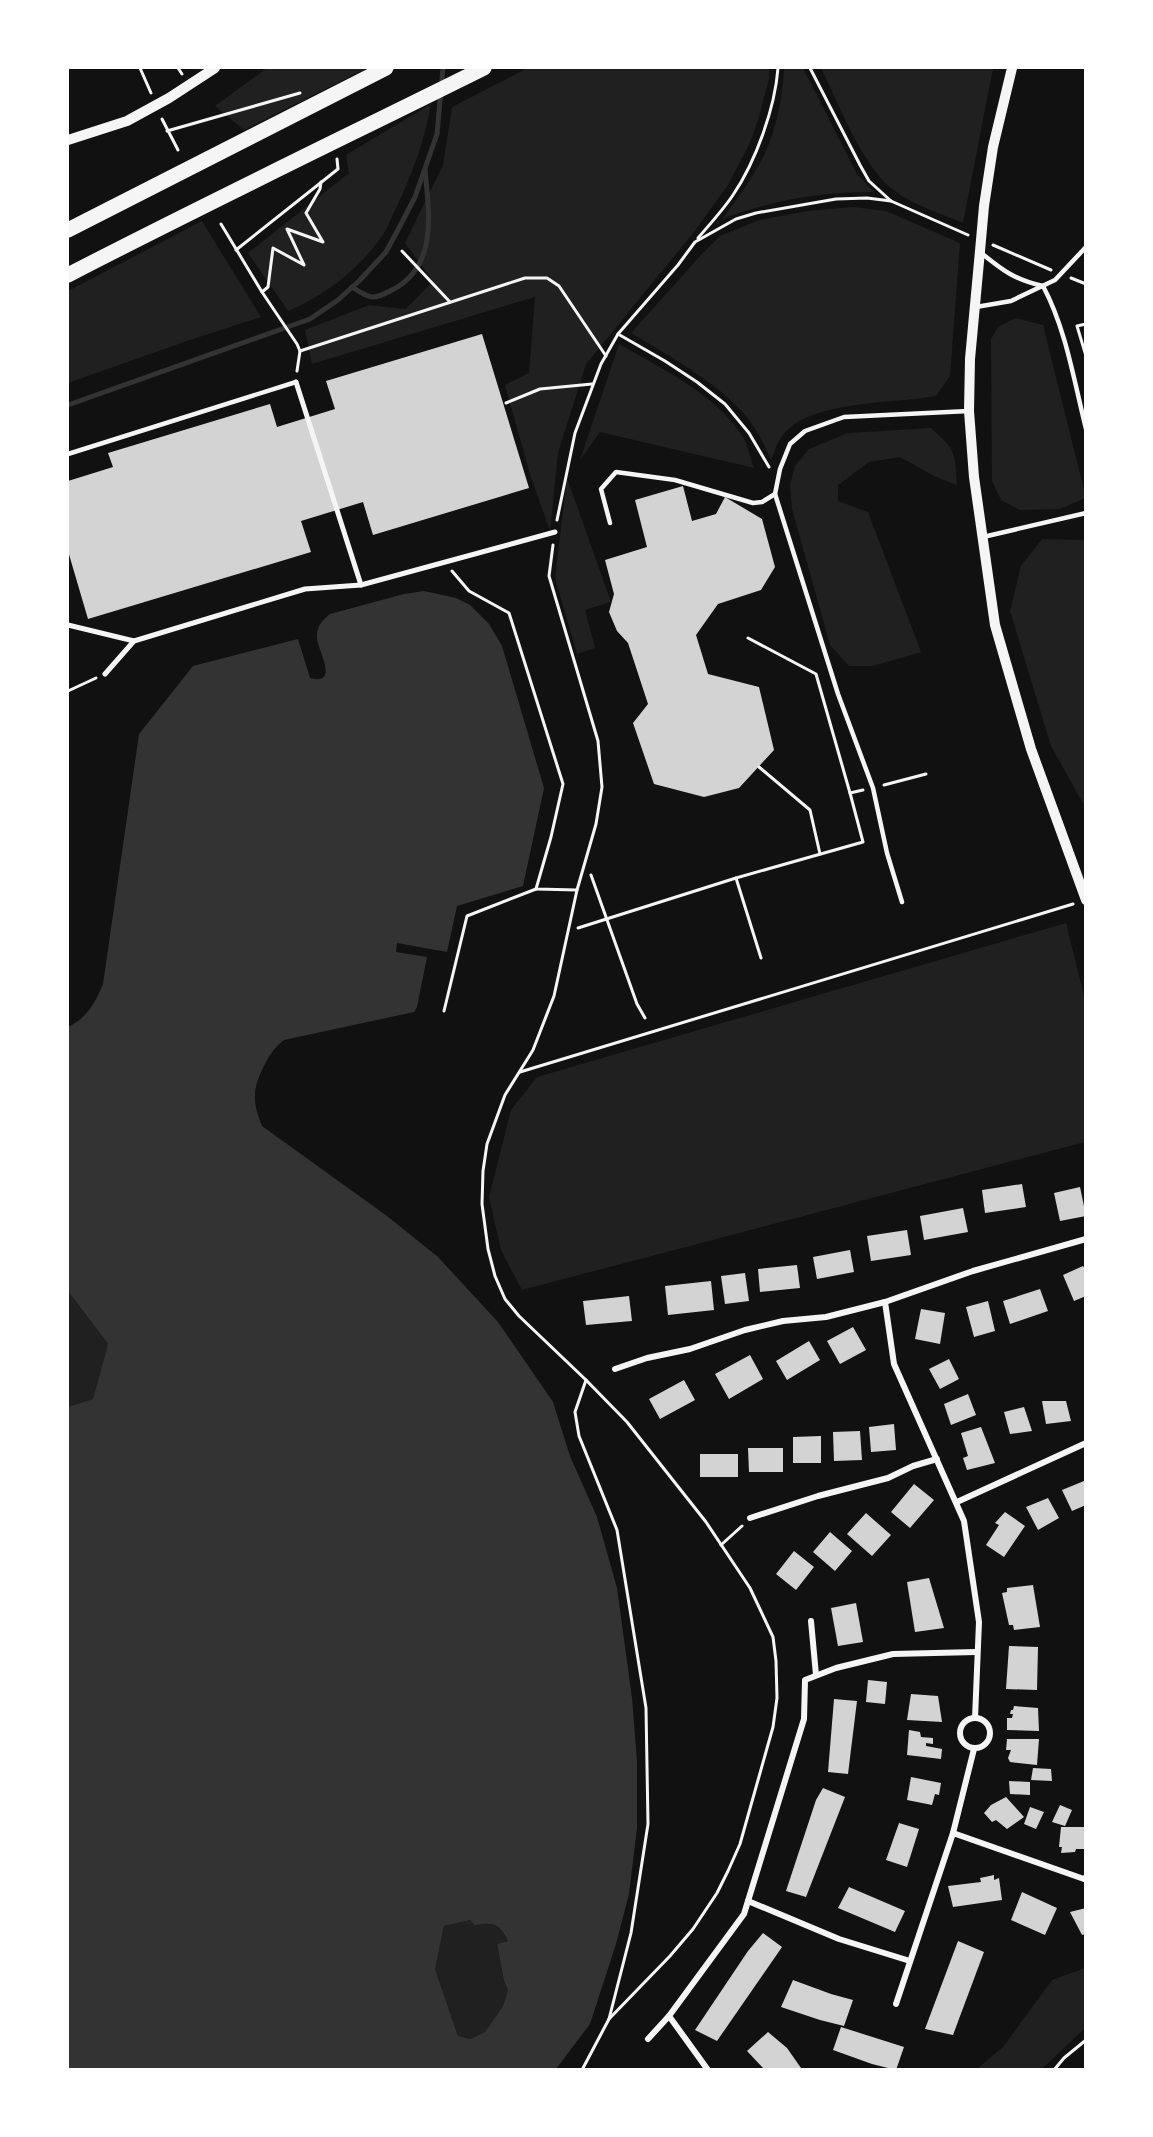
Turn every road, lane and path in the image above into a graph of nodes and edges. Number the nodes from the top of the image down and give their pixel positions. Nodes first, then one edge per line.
1 (141, 68) edge
2 (215, 68) edge
3 (386, 68) edge
4 (484, 68) edge
5 (778, 68) edge
6 (810, 68) edge
7 (1012, 68) edge
8 (143, 73) dead end
9 (312, 104) junction
10 (167, 131) dead end
11 (68, 140) edge
12 (335, 142) junction
13 (321, 182) junction
14 (891, 201) junction
15 (221, 224) dead end
16 (68, 230) edge
17 (969, 235) dead end
18 (695, 242) junction
19 (990, 244) dead end
20 (1086, 247) edge
21 (236, 250) junction
22 (402, 251) dead end
23 (980, 251) junction
24 (1054, 271) dead end
25 (68, 275) edge
26 (1064, 275) dead end
27 (1086, 284) edge
28 (1043, 286) junction
29 (262, 292) junction
30 (450, 302) junction
31 (975, 307) junction
32 (1086, 324) edge
33 (618, 334) junction
34 (300, 351) junction
35 (606, 356) junction
36 (1086, 356) edge
37 (296, 382) junction
38 (592, 384) junction
39 (506, 403) dead end
40 (969, 411) junction
41 (1086, 429) edge
42 (68, 454) edge
43 (778, 479) junction
44 (776, 494) junction
45 (1086, 513) edge
46 (610, 524) dead end
47 (555, 532) junction
48 (982, 537) junction
49 (446, 562) junction
50 (362, 585) junction
51 (68, 625) edge
52 (748, 638) dead end
53 (134, 641) junction
54 (105, 674) joint
55 (68, 691) edge
56 (759, 767) dead end
57 (926, 774) dead end
58 (873, 788) junction
59 (850, 793) junction
60 (820, 854) junction
61 (591, 875) dead end
62 (736, 878) junction
63 (536, 889) junction
64 (577, 890) junction
65 (1080, 901) edge
66 (902, 902) dead end
67 (608, 919) junction
68 (578, 928) dead end
69 (761, 958) dead end
70 (444, 1011) dead end
71 (645, 1018) dead end
72 (518, 1073) junction
73 (1086, 1239) edge
74 (885, 1302) junction
75 (615, 1369) dead end
76 (586, 1380) junction
77 (1086, 1443) edge
78 (937, 1459) junction
79 (957, 1502) junction
80 (750, 1518) joint
81 (721, 1545) junction
82 (811, 1621) dead end
83 (976, 1652) junction
84 (816, 1676) junction
85 (975, 1718) junction
86 (974, 1749) junction
87 (953, 1833) junction
88 (1086, 1877) edge
89 (748, 1901) junction
90 (910, 1961) junction
91 (896, 2004) dead end
92 (669, 2016) junction
93 (609, 2019) junction
94 (648, 2039) dead end
95 (1086, 2040) edge
96 (582, 2068) edge
97 (708, 2070) edge
98 (1054, 2070) edge

1 - 8 path
2 - 11 street
3 - 9 highway
4 - 12 highway
5 - 18 path
6 - 14 path
7 - 23 street
9 - 10 path
9 - 16 highway
12 - 13 path
12 - 25 highway
13 - 21 path
13 - 29 path
14 - 17 path
14 - 18 path
15 - 21 path
18 - 33 path
19 - 24 path
20 - 28 lane
21 - 29 path
22 - 30 path
23 - 28 lane
23 - 31 street
26 - 27 path
28 - 31 lane
28 - 41 lane
29 - 34 path
30 - 34 path
30 - 35 path
31 - 40 street
32 - 36 path
33 - 35 path
33 - 43 path
34 - 37 path
35 - 38 path
37 - 42 lane
37 - 50 street
38 - 39 path
38 - 47 path
40 - 43 lane
40 - 48 street
43 - 44 lane
44 - 46 lane
44 - 58 lane
45 - 48 lane
47 - 49 street
47 - 64 path
48 - 65 street
49 - 50 street
49 - 63 path
50 - 53 street
51 - 53 street
52 - 59 path
53 - 54 street
54 - 55 path
56 - 60 path
57 - 58 path
58 - 59 path
58 - 66 lane
59 - 60 path
60 - 62 path
61 - 67 path
62 - 67 path
62 - 69 path
63 - 64 path
63 - 70 path
64 - 72 path
65 - 72 path
67 - 68 path
67 - 71 path
72 - 76 path
73 - 74 street
74 - 75 street
74 - 78 street
76 - 81 path
76 - 93 path
77 - 79 street
78 - 79 street
78 - 80 street
79 - 83 street
80 - 81 path
81 - 93 path
82 - 84 street
83 - 84 street
83 - 85 street
84 - 89 street
85 - 86 street
85 - 86 street
86 - 87 street
87 - 88 street
87 - 90 street
89 - 90 street
89 - 92 street
90 - 91 street
92 - 94 street
92 - 97 street
93 - 96 path
95 - 98 path

